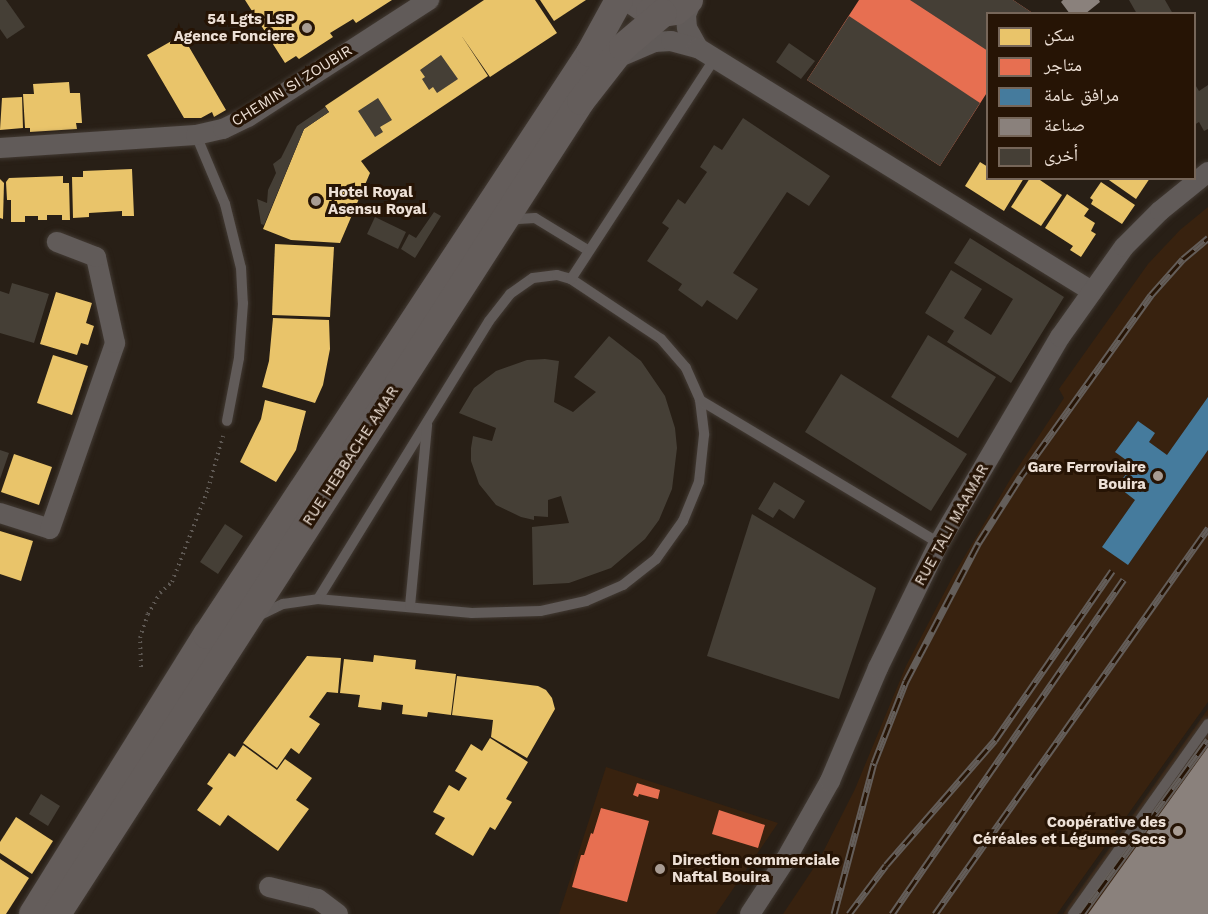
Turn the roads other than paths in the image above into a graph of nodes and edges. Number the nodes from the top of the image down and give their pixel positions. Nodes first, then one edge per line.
1 (429, 0) edge
2 (690, 0) edge
3 (621, 2) edge
4 (663, 13) junction
5 (707, 53) junction
6 (607, 66) junction
7 (196, 135) junction
8 (0, 148) edge
9 (1208, 172) edge
10 (499, 228) junction
11 (57, 242) dead end
12 (589, 251) junction
13 (571, 279) junction
14 (1092, 291) junction
15 (700, 400) junction
16 (227, 421) road end
17 (427, 421) junction
18 (0, 513) edge
19 (939, 543) junction
20 (318, 599) junction
21 (410, 606) junction
22 (239, 631) junction
23 (1208, 724) edge
24 (269, 887) dead end
25 (33, 914) edge
26 (57, 914) edge
27 (338, 914) edge
28 (750, 914) edge
29 (1073, 914) edge

1 - 7 street, CHEMIN SI ZOUBIR
2 - 4 main road, RUE HEBBACHE AMAR
2 - 5 street
3 - 4 main road
3 - 25 main road, RUE HEBBACHE AMAR
4 - 6 main road, RUE HEBBACHE AMAR
5 - 6 street
5 - 12 lane
5 - 14 street
6 - 10 main road, RUE HEBBACHE AMAR
7 - 8 street, CHEMIN SI ZOUBIR
7 - 16 lane
9 - 14 street, RUE TALI MAAMAR
10 - 12 lane
10 - 22 main road, RUE HEBBACHE AMAR
11 - 18 street
12 - 13 lane
13 - 15 lane
13 - 17 lane
14 - 19 street, RUE TALI MAAMAR
15 - 19 lane
15 - 21 lane
17 - 20 lane
17 - 21 lane
19 - 28 street, RUE TALI MAAMAR
20 - 21 lane
20 - 22 lane
22 - 26 main road, RUE HEBBACHE AMAR
23 - 29 lane
24 - 27 street

